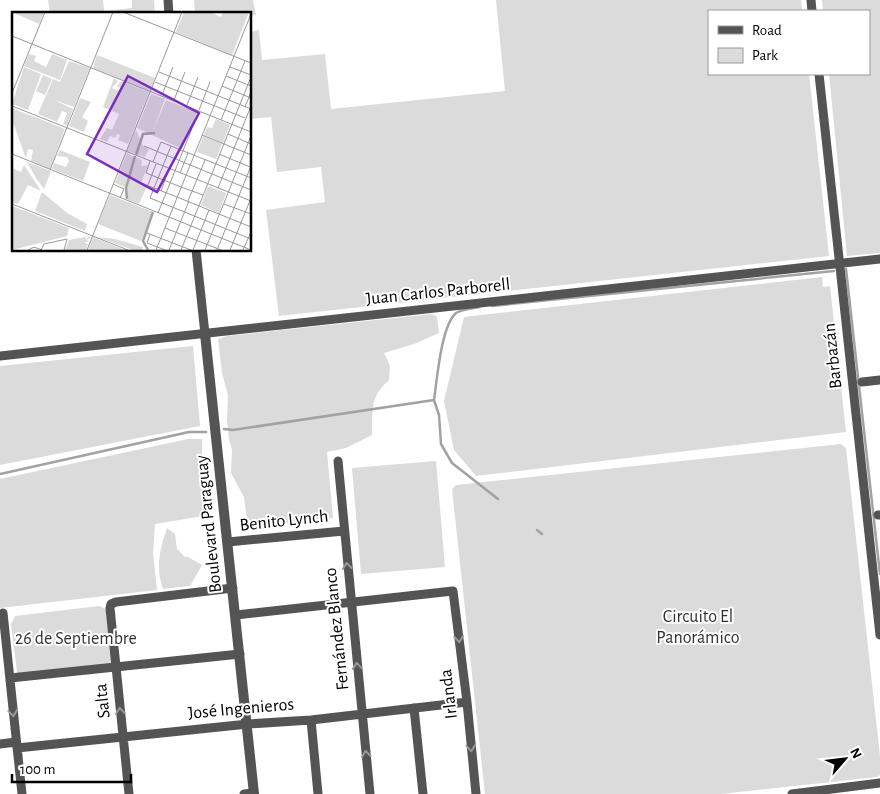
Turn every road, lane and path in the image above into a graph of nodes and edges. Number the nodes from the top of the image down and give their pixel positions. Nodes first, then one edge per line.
1 (819, 75) edge
2 (196, 251) edge
3 (880, 259) edge
4 (839, 264) junction
5 (205, 334) junction
6 (0, 356) edge
7 (880, 380) edge
8 (862, 382) dead end
9 (338, 461) dead end
10 (344, 531) junction
11 (228, 542) junction
12 (233, 588) junction
13 (351, 602) junction
14 (3, 613) dead end
15 (236, 615) junction
16 (880, 635) edge
17 (240, 654) junction
18 (116, 667) junction
19 (10, 678) junction
20 (467, 702) junction
21 (414, 708) junction
22 (362, 714) junction
23 (311, 720) junction
24 (248, 724) junction
25 (123, 737) junction
26 (0, 744) edge
27 (16, 745) junction
28 (880, 783) edge
29 (22, 794) edge
30 (129, 794) edge
31 (251, 794) edge
32 (318, 794) edge
33 (370, 794) edge
34 (423, 794) edge
35 (476, 794) edge
36 (792, 794) edge

1 - 4 street, Barbazán
2 - 5 street, Boulevard Paraguay
3 - 4 street, Juan Carlos Parborell
4 - 5 street, Juan Carlos Parborell
4 - 16 street, Barbazán
5 - 6 street, Juan Carlos Parborell
5 - 11 street, Boulevard Paraguay
7 - 8 street
9 - 10 street, Fernández Blanco
10 - 11 street, Benito Lynch
13 -> 10 street, Fernández Blanco
11 - 12 street, Boulevard Paraguay
12 - 15 street, Boulevard Paraguay
12 - 18 street, Salta
13 - 15 street
13 -> 20 street, Irlanda
22 -> 13 street, Fernández Blanco
14 - 19 street
15 - 17 street, Boulevard Paraguay
17 - 18 street
17 - 24 street, Boulevard Paraguay
18 - 19 street
25 -> 18 street, Salta
19 -> 27 street
20 - 21 street, José Ingenieros
20 -> 35 street, Irlanda
21 - 22 street, José Ingenieros
21 - 34 street
22 - 23 street, José Ingenieros
33 -> 22 street, Fernández Blanco
23 - 24 street, José Ingenieros
23 - 32 street
24 - 25 street, José Ingenieros
24 - 31 street, Boulevard Paraguay
25 - 27 street, José Ingenieros
25 - 30 street, Salta
26 - 27 street, José Ingenieros
27 - 29 street
28 - 36 street

